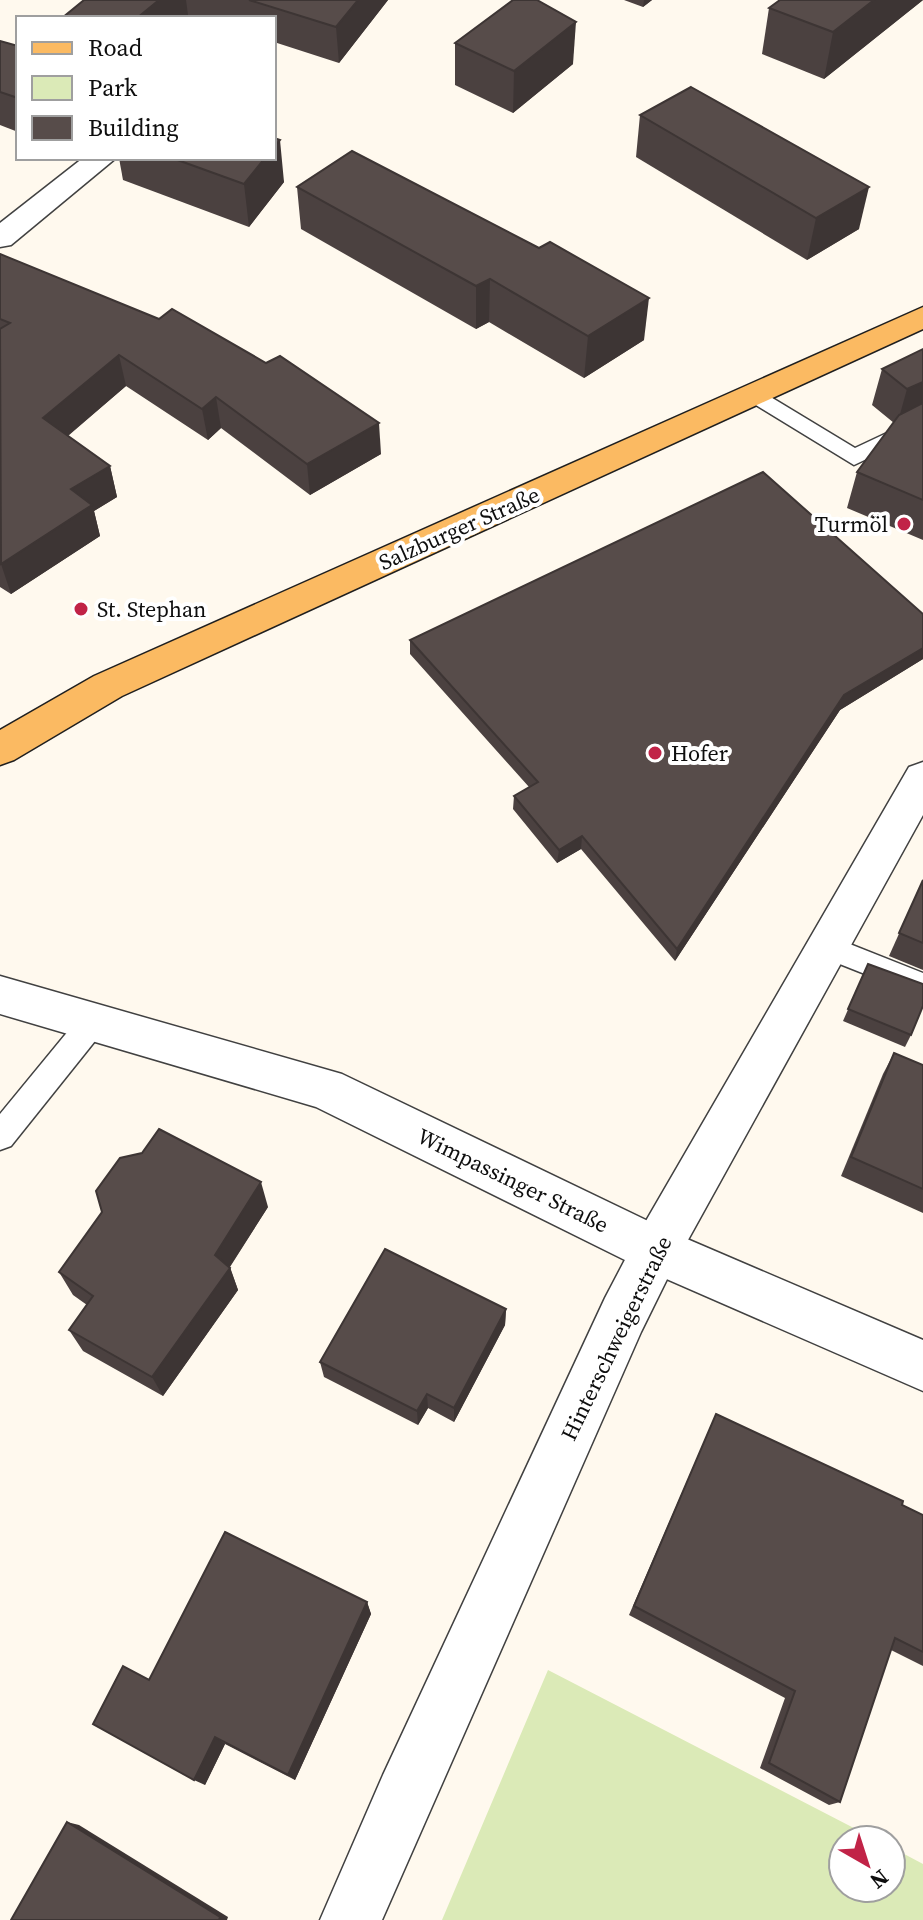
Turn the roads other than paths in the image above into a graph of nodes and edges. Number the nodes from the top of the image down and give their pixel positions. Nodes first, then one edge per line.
1 (98, 160) edge
2 (0, 238) edge
3 (923, 317) edge
4 (754, 394) junction
5 (923, 423) edge
6 (0, 749) edge
7 (923, 778) edge
8 (827, 947) junction
9 (923, 985) edge
10 (0, 995) edge
11 (93, 1022) junction
12 (0, 1136) edge
13 (656, 1250) junction
14 (923, 1366) edge
15 (351, 1920) edge

1 - 2 street
3 - 4 main road, Salzburger Straße
4 - 5 lane
4 - 6 main road, Salzburger Straße
7 - 8 street, Hinterschweigerstraße
8 - 9 lane
8 - 13 street, Hinterschweigerstraße
10 - 11 street, Wimpassinger Straße
11 - 12 lane
11 - 13 street, Wimpassinger Straße
13 - 14 street, Wimpassinger Straße
13 - 15 street, Hinterschweigerstraße

